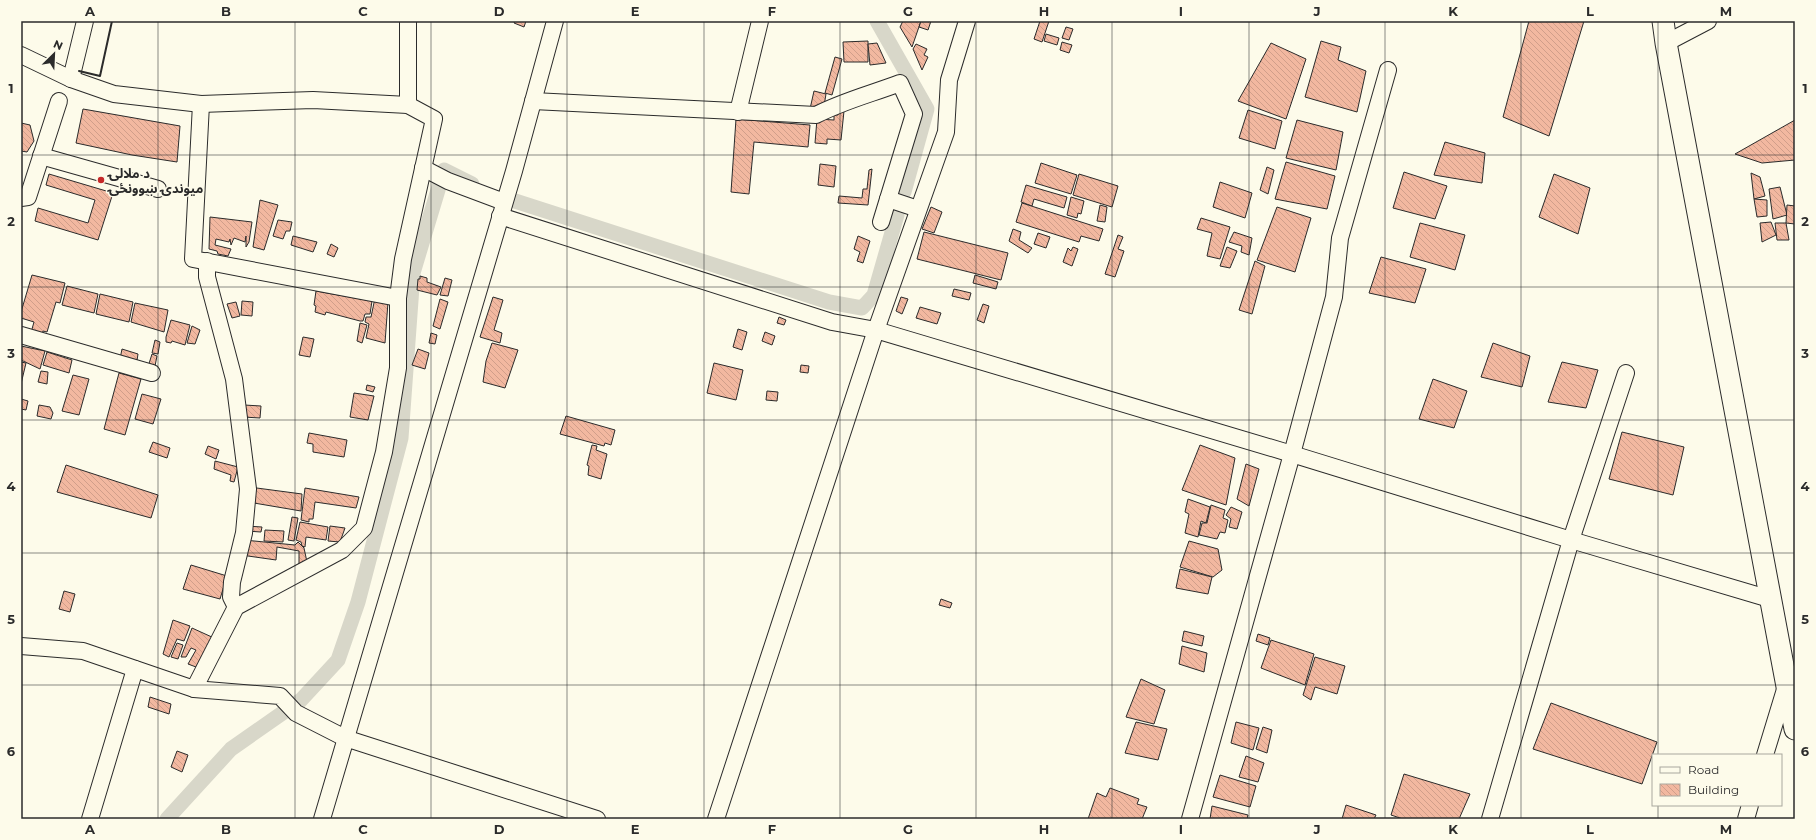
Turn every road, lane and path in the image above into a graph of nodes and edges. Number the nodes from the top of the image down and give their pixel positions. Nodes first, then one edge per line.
1 (85, 21) edge
2 (408, 21) edge
3 (555, 21) edge
4 (760, 21) edge
5 (968, 21) edge
6 (1663, 21) edge
7 (1706, 22) edge
8 (1666, 43) junction
9 (21, 55) edge
10 (1388, 70) dead end
11 (72, 78) junction
12 (59, 101) dead end
13 (533, 101) junction
14 (201, 104) junction
15 (408, 105) junction
16 (738, 112) junction
17 (41, 156) junction
18 (428, 171) junction
19 (158, 189) dead end
20 (21, 198) edge
21 (888, 199) junction
22 (502, 209) junction
23 (918, 209) junction
24 (881, 222) dead end
25 (207, 261) junction
26 (398, 298) junction
27 (876, 330) junction
28 (21, 335) edge
29 (152, 373) dead end
30 (1626, 373) dead end
31 (1292, 454) junction
32 (1571, 540) junction
33 (1770, 599) junction
34 (236, 607) junction
35 (21, 646) edge
36 (136, 669) junction
37 (1786, 685) junction
38 (194, 689) junction
39 (1795, 729) edge
40 (345, 738) junction
41 (1765, 754) edge
42 (1750, 806) edge
43 (90, 819) edge
44 (322, 819) edge
45 (597, 819) edge
46 (716, 819) edge
47 (1190, 819) edge
48 (1490, 819) edge
49 (1746, 819) edge

1 - 11 street
2 - 15 street
3 - 13 street
4 - 16 street
5 - 23 street
6 - 8 main road
7 - 8 street
8 - 33 main road
9 - 11 street
10 - 31 street
11 - 14 street
12 - 17 street
13 - 16 street
13 - 22 street
14 - 15 street
14 - 25 street
15 - 18 street
16 - 21 street
17 - 19 street
17 - 20 street
18 - 22 street
18 - 26 street
21 - 23 street
21 - 24 street
22 - 27 street
22 - 40 street
23 - 27 street
25 - 26 street
25 - 34 street
26 - 34 street
27 - 31 street
27 - 46 street
28 - 29 street
30 - 32 street
31 - 32 street
31 - 47 street
32 - 33 street
32 - 48 street
33 - 37 main road
34 - 38 street
35 - 36 street
36 - 38 street
36 - 43 street
37 - 39 main road
37 - 41 street
38 - 40 street
40 - 44 street
40 - 45 street
42 - 49 street

